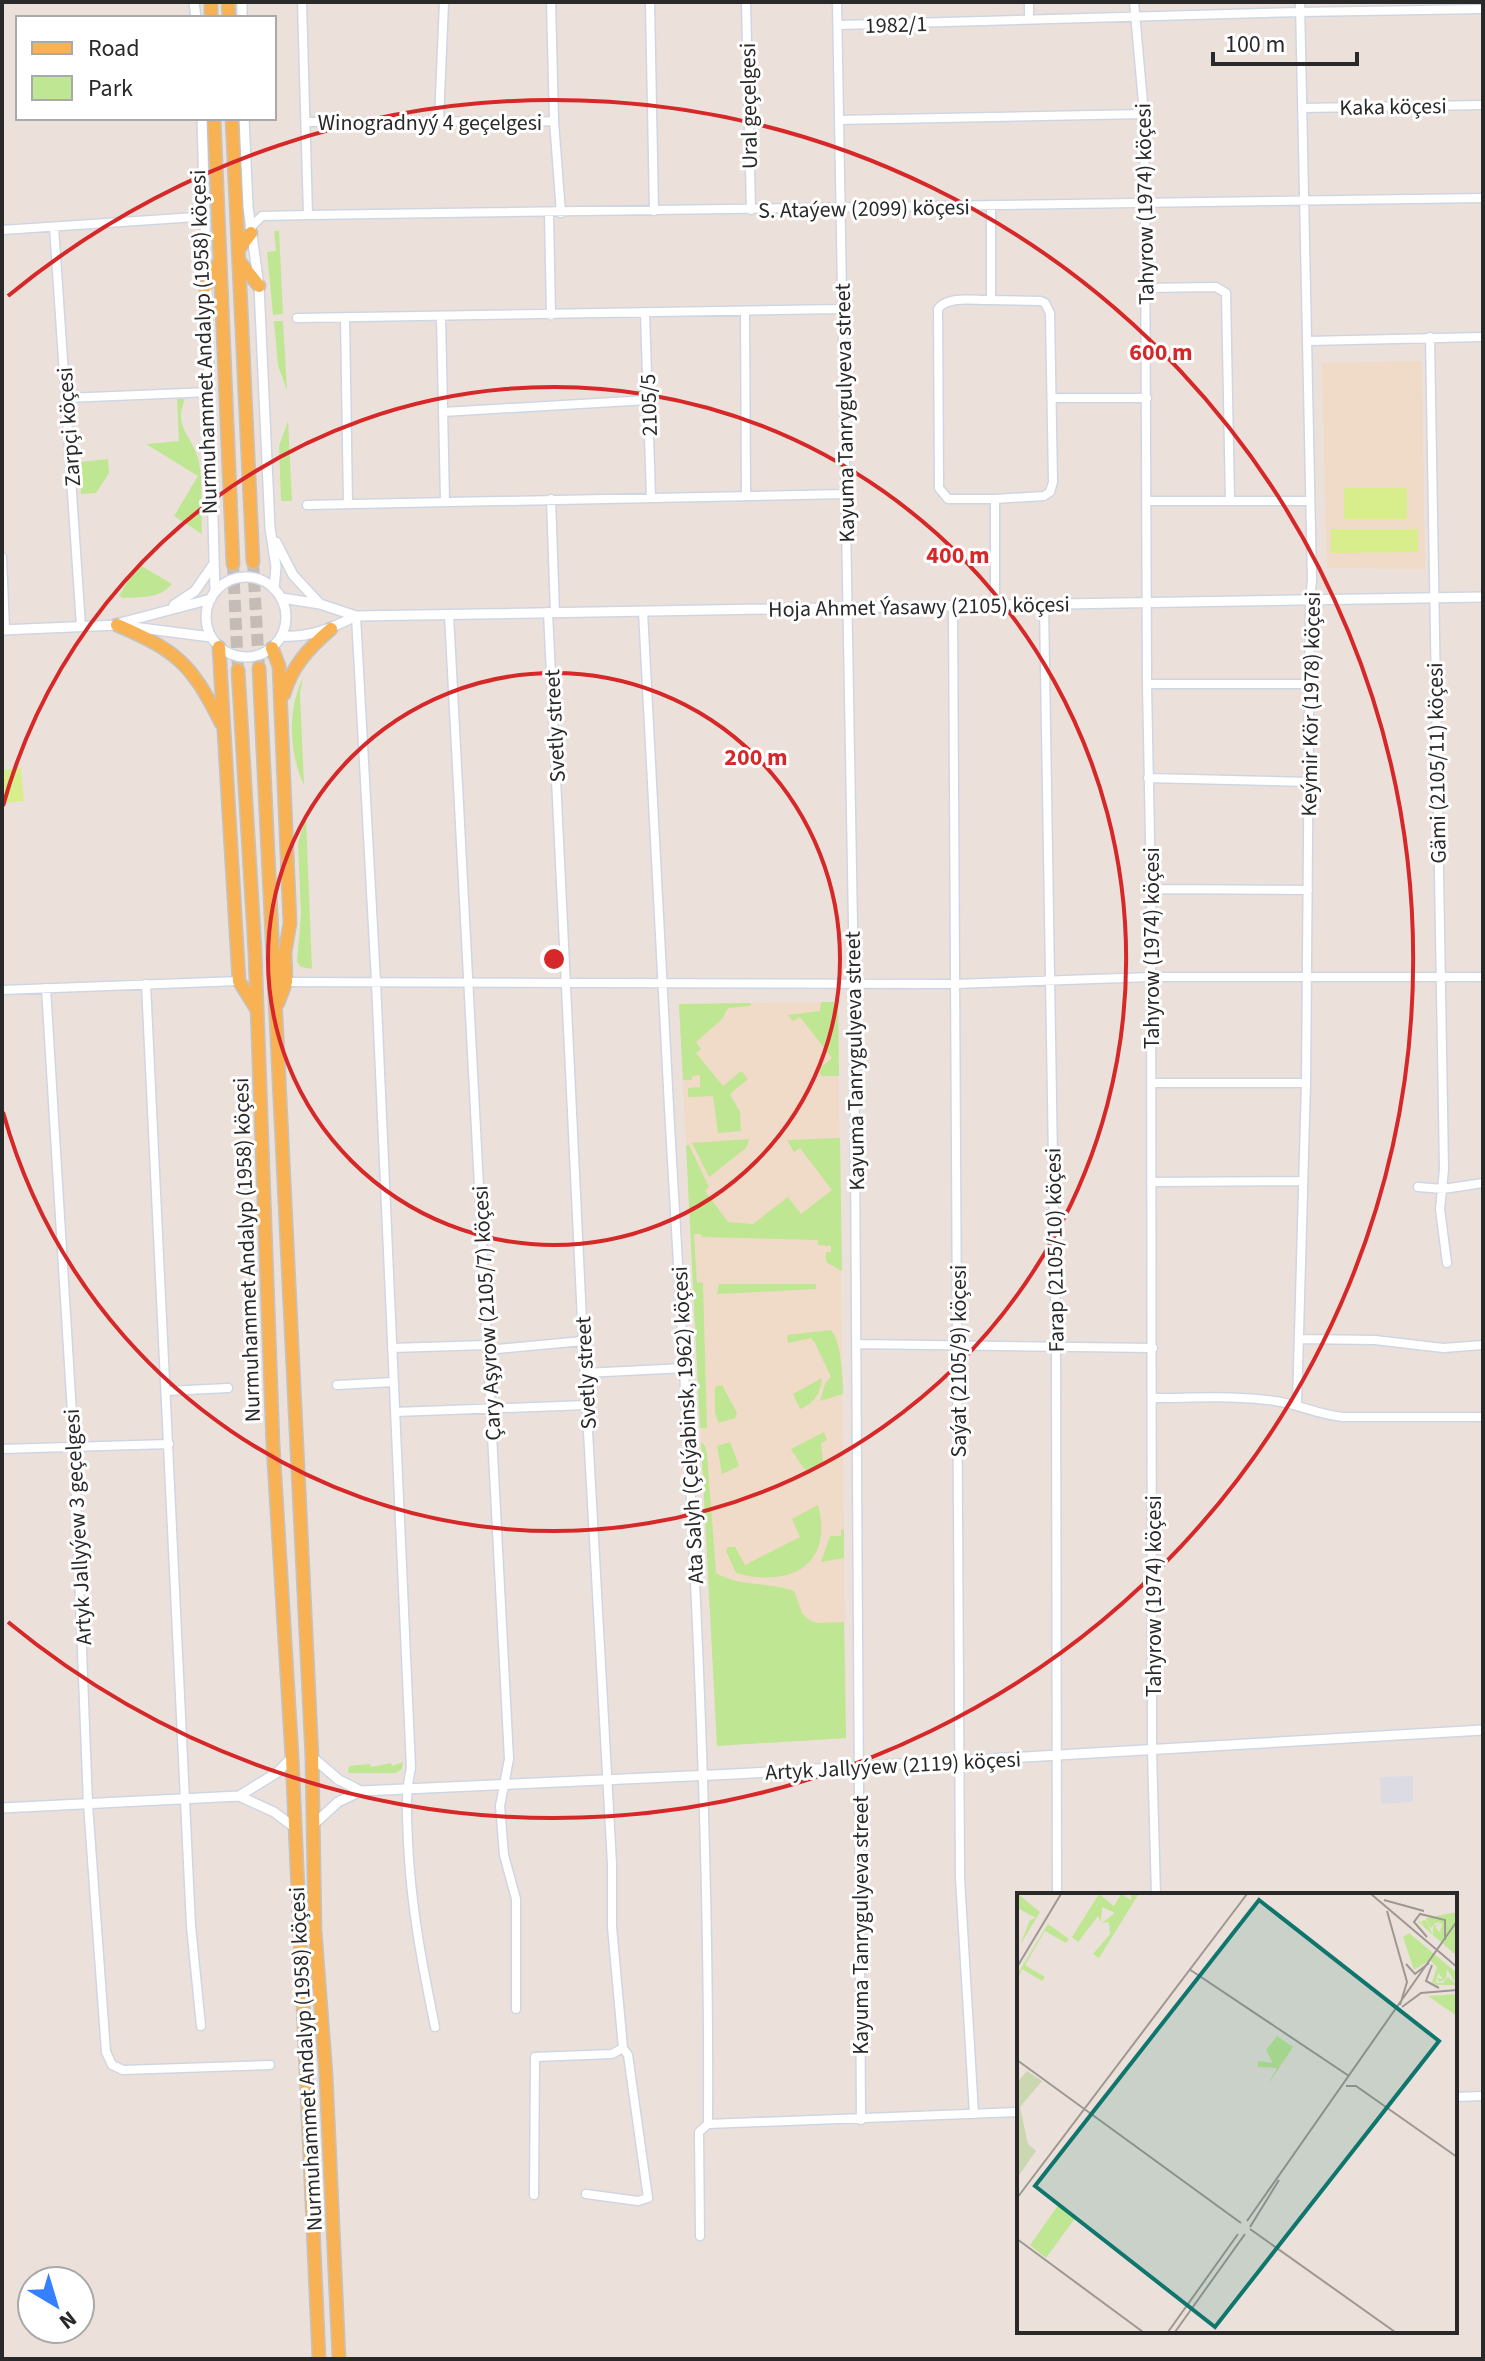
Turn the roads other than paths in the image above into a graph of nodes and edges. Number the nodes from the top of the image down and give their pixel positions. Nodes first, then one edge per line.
1 (302, 2) edge
2 (444, 2) edge
3 (551, 2) edge
4 (650, 2) edge
5 (746, 2) edge
6 (837, 2) edge
7 (1029, 2) edge
8 (1134, 2) edge
9 (1300, 7) edge
10 (1483, 9) edge
11 (1136, 16) junction
12 (1029, 19) junction
13 (838, 25) junction
14 (1483, 105) edge
15 (1303, 108) junction
16 (1144, 114) junction
17 (202, 120) edge
18 (214, 120) edge
19 (232, 120) edge
20 (244, 120) edge
21 (439, 120) junction
22 (839, 120) junction
23 (554, 121) junction
24 (307, 122) junction
25 (1483, 198) edge
26 (1306, 200) junction
27 (1145, 204) junction
28 (991, 205) junction
29 (248, 207) junction
30 (841, 208) junction
31 (205, 209) junction
32 (751, 210) junction
33 (654, 211) junction
34 (549, 213) junction
35 (561, 213) junction
36 (308, 215) junction
37 (262, 216) junction
38 (196, 217) junction
39 (54, 227) junction
40 (2, 230) edge
41 (251, 230) junction
42 (206, 232) junction
43 (239, 255) junction
44 (220, 256) junction
45 (259, 286) junction
46 (205, 287) junction
47 (1145, 288) junction
48 (991, 300) junction
49 (842, 309) junction
50 (745, 311) junction
51 (645, 313) junction
52 (551, 315) junction
53 (345, 317) junction
54 (441, 317) junction
55 (297, 318) dead end
56 (1430, 337) junction
57 (1483, 337) edge
58 (1308, 341) junction
59 (210, 392) junction
60 (66, 398) junction
61 (1052, 398) junction
62 (1147, 398) junction
63 (648, 400) junction
64 (443, 412) junction
65 (746, 494) junction
66 (845, 494) junction
67 (651, 497) junction
68 (551, 499) junction
69 (995, 499) junction
70 (445, 501) junction
71 (1147, 501) junction
72 (1230, 501) junction
73 (1310, 501) junction
74 (348, 504) junction
75 (307, 505) dead end
76 (270, 528) junction
77 (2, 557) edge
78 (215, 562) junction
79 (253, 562) tunnel mouth
80 (233, 564) tunnel mouth
81 (274, 589) junction
82 (213, 596) junction
83 (1483, 597) edge
84 (282, 598) junction
85 (1433, 598) junction
86 (1310, 600) junction
87 (1146, 602) junction
88 (320, 604) junction
89 (995, 605) junction
90 (1044, 605) junction
91 (953, 606) junction
92 (849, 607) junction
93 (168, 608) junction
94 (643, 611) junction
95 (552, 612) junction
96 (449, 614) junction
97 (356, 616) junction
98 (117, 625) junction
99 (81, 626) junction
100 (331, 629) junction
101 (3, 630) edge
102 (282, 636) junction
103 (215, 642) junction
104 (272, 648) junction
105 (259, 668) tunnel mouth
106 (238, 670) tunnel mouth
107 (1147, 684) junction
108 (1309, 684) junction
109 (280, 705) junction
110 (226, 733) junction
111 (1148, 778) junction
112 (1308, 782) junction
113 (1151, 889) junction
114 (1308, 890) junction
115 (251, 907) junction
116 (237, 930) junction
117 (255, 952) junction
118 (1307, 976) junction
119 (1441, 976) junction
120 (1151, 977) junction
121 (1483, 977) edge
122 (239, 981) junction
123 (1050, 981) junction
124 (281, 982) junction
125 (376, 982) junction
126 (663, 982) junction
127 (469, 983) junction
128 (565, 983) junction
129 (146, 984) junction
130 (854, 984) junction
131 (955, 984) junction
132 (46, 988) junction
133 (2, 990) edge
134 (257, 1010) junction
135 (1152, 1083) junction
136 (1306, 1083) junction
137 (1303, 1181) junction
138 (1151, 1182) junction
139 (1483, 1183) edge
140 (1418, 1187) dead end
141 (1443, 1189) junction
142 (1447, 1263) dead end
143 (1299, 1339) junction
144 (583, 1341) junction
145 (857, 1344) junction
146 (958, 1344) junction
147 (1056, 1345) junction
148 (1483, 1345) edge
149 (392, 1348) junction
150 (487, 1348) junction
151 (1153, 1348) junction
152 (685, 1368) junction
153 (585, 1373) junction
154 (394, 1382) junction
155 (337, 1385) dead end
156 (228, 1388) dead end
157 (167, 1391) junction
158 (1153, 1398) junction
159 (587, 1405) junction
160 (1297, 1405) junction
161 (491, 1409) junction
162 (395, 1412) junction
163 (1483, 1417) edge
164 (169, 1444) junction
165 (74, 1446) junction
166 (2, 1449) edge
167 (1483, 1730) edge
168 (1152, 1750) junction
169 (1055, 1755) junction
170 (292, 1757) junction
171 (312, 1757) junction
172 (959, 1761) junction
173 (859, 1767) junction
174 (703, 1776) junction
175 (607, 1781) junction
176 (505, 1783) junction
177 (361, 1791) junction
178 (406, 1791) junction
179 (239, 1796) junction
180 (185, 1799) junction
181 (88, 1804) junction
182 (2, 1808) edge
183 (314, 1824) junction
184 (294, 1827) junction
185 (1057, 1893) edge
186 (1156, 1893) edge
187 (516, 2009) dead end
188 (201, 2026) dead end
189 (435, 2027) dead end
190 (623, 2048) junction
191 (270, 2065) dead end
192 (1483, 2096) edge
193 (1457, 2097) edge
194 (1017, 2112) edge
195 (974, 2114) junction
196 (861, 2120) junction
197 (708, 2124) junction
198 (586, 2194) dead end
199 (534, 2195) dead end
200 (700, 2236) dead end
201 (319, 2359) edge
202 (339, 2359) edge

1 - 24 street
2 - 21 street
3 - 23 street
4 - 33 street
5 - 32 street, Ural geçelgesi
6 - 13 street, Kayuma Tanrygulyeva street
7 - 12 street
8 - 11 street, Tahyrow (1974) köçesi
9 - 10 street, 1982/1
9 - 11 street, 1982/1
9 - 15 street, Keýmir Kör (1978) köçesi
11 - 12 street, 1982/1
11 - 16 street, Tahyrow (1974) köçesi
12 - 13 street, 1982/1
13 - 22 street, Kayuma Tanrygulyeva street
14 - 15 street, Kaka köçesi
15 - 26 street, Keýmir Kör (1978) köçesi
16 - 22 street
16 - 27 street, Tahyrow (1974) köçesi
17 - 31 street
18 - 44 main road, Nurmuhammet Andalyp (1958) köçesi
19 - 43 main road, Nurmuhammet Andalyp (1958) köçesi
20 - 29 street
21 - 23 street, Winogradnyý 4 geçelgesi
21 - 24 street, Winogradnyý 4 geçelgesi
22 - 30 street, Kayuma Tanrygulyeva street
23 - 35 street
24 - 36 street
25 - 26 street, S. Ataýew (2099) köçesi
26 - 27 street, S. Ataýew (2099) köçesi
26 - 58 street, Keýmir Kör (1978) köçesi
27 - 28 street, S. Ataýew (2099) köçesi
27 - 47 street, Tahyrow (1974) köçesi
28 - 30 street, S. Ataýew (2099) köçesi
28 - 48 street
29 - 37 street
29 - 41 street
30 - 32 street, S. Ataýew (2099) köçesi
30 - 49 street, Kayuma Tanrygulyeva street
31 - 38 street
31 - 42 street
32 - 33 street, S. Ataýew (2099) köçesi
33 - 35 street, S. Ataýew (2099) köçesi
34 - 35 street, S. Ataýew (2099) köçesi
34 - 36 street, S. Ataýew (2099) köçesi
34 - 52 street
36 - 37 street, S. Ataýew (2099) köçesi
37 - 41 street
38 - 39 street
38 - 42 street, Nurmuhammet Andalyp (1958) köçesi
39 - 40 street
39 - 60 street, Zarpçi köçesi
41 - 43 main road
41 - 45 street
42 - 44 main road
42 - 46 street
43 - 45 main road
43 - 79 main road, Nurmuhammet Andalyp (1958) köçesi
44 - 46 main road
44 - 80 main road, Nurmuhammet Andalyp (1958) köçesi
45 - 76 street
46 - 59 street
47 - 62 street, Tahyrow (1974) köçesi
47 - 72 street
48 - 61 street
48 - 69 street
49 - 50 street
49 - 66 street, Kayuma Tanrygulyeva street
50 - 51 street
50 - 65 street
51 - 52 street
51 - 63 street, 2105/5
52 - 54 street
53 - 54 street
53 - 55 street
53 - 74 street
54 - 64 street
56 - 57 street
56 - 58 street
56 - 85 street, Gämi (2105/11) köçesi
58 - 73 street, Keýmir Kör (1978) köçesi
59 - 60 street
59 - 78 street
60 - 99 street, Zarpçi köçesi
61 - 62 street
61 - 69 street
62 - 71 street, Tahyrow (1974) köçesi
63 - 64 street
63 - 67 street, 2105/5
64 - 70 street
65 - 66 street
65 - 67 street
66 - 92 street, Kayuma Tanrygulyeva street
67 - 68 street
68 - 70 street
68 - 95 street, Svetly street
69 - 89 street
70 - 74 street
71 - 72 street
71 - 87 street, Tahyrow (1974) köçesi
72 - 73 street
73 - 86 street, Keýmir Kör (1978) köçesi
74 - 75 street
76 - 81 street
76 - 88 street
77 - 101 street
78 - 82 street
78 - 93 street
81 - 82 street
81 - 84 street
82 - 93 street
82 - 103 street
83 - 85 street, Hoja Ahmet Ýasawy (2105) köçesi
84 - 88 street, Hoja Ahmet Ýasawy (2105) köçesi
84 - 102 street
85 - 86 street, Hoja Ahmet Ýasawy (2105) köçesi
85 - 119 street, Gämi (2105/11) köçesi
86 - 87 street, Hoja Ahmet Ýasawy (2105) köçesi
86 - 108 street, Keýmir Kör (1978) köçesi
87 - 90 street, Hoja Ahmet Ýasawy (2105) köçesi
87 - 107 street, Tahyrow (1974) köçesi
88 - 97 street, Hoja Ahmet Ýasawy (2105) köçesi
89 - 90 street, Hoja Ahmet Ýasawy (2105) köçesi
89 - 91 street, Hoja Ahmet Ýasawy (2105) köçesi
90 - 123 street, Farap (2105/10) köçesi
91 - 92 street, Hoja Ahmet Ýasawy (2105) köçesi
91 - 131 street, Saýat (2105/9) köçesi
92 - 94 street, Hoja Ahmet Ýasawy (2105) köçesi
92 - 130 street, Kayuma Tanrygulyeva street
93 - 98 street
94 - 95 street, Hoja Ahmet Ýasawy (2105) köçesi
94 - 126 street, Ata Salyh (Çelýabinsk, 1962) köçesi
95 - 96 street, Hoja Ahmet Ýasawy (2105) köçesi
95 - 128 street, Svetly street
96 - 97 street, Hoja Ahmet Ýasawy (2105) köçesi
96 - 127 street, Çary Aşyrow (2105/7) köçesi
97 - 100 street, Hoja Ahmet Ýasawy (2105) köçesi
97 - 125 street
98 - 99 street
98 - 103 street
98 - 110 main road
99 - 101 street
100 - 102 street, Hoja Ahmet Ýasawy (2105) köçesi
100 - 109 main road
102 - 104 street
103 - 104 street
103 - 110 main road
104 - 109 main road
105 - 124 main road, Nurmuhammet Andalyp (1958) köçesi
106 - 115 main road, Nurmuhammet Andalyp (1958) köçesi
107 - 108 street
107 - 111 street, Tahyrow (1974) köçesi
108 - 112 street, Keýmir Kör (1978) köçesi
109 - 124 main road
110 - 116 main road
111 - 112 street
111 - 113 street, Tahyrow (1974) köçesi
112 - 114 street, Keýmir Kör (1978) köçesi
113 - 114 street
113 - 120 street, Tahyrow (1974) köçesi
114 - 118 street, Keýmir Kör (1978) köçesi
115 - 116 main road
115 - 117 main road, Nurmuhammet Andalyp (1958) köçesi
116 - 117 main road
116 - 122 main road
117 - 134 main road, Nurmuhammet Andalyp (1958) köçesi
118 - 119 street
118 - 120 street
118 - 136 street, Keýmir Kör (1978) köçesi
119 - 121 street
119 - 141 street, Gämi (2105/11) köçesi
120 - 123 street
120 - 135 street, Tahyrow (1974) köçesi
122 - 129 street
122 - 134 main road
123 - 131 street
123 - 147 street, Farap (2105/10) köçesi
124 - 125 street
124 - 171 main road, Nurmuhammet Andalyp (1958) köçesi
125 - 127 street
125 - 149 street
126 - 128 street
126 - 130 street
126 - 152 street, Ata Salyh (Çelýabinsk, 1962) köçesi
127 - 128 street
127 - 150 street, Çary Aşyrow (2105/7) köçesi
128 - 144 street, Svetly street
129 - 132 street
129 - 157 street
130 - 131 street
130 - 145 street, Kayuma Tanrygulyeva street
131 - 146 street, Saýat (2105/9) köçesi
132 - 133 street
132 - 165 street, Artyk Jallyýew 3 geçelgesi
134 - 170 main road, Nurmuhammet Andalyp (1958) köçesi
135 - 136 street
135 - 138 street, Tahyrow (1974) köçesi
136 - 137 street, Keýmir Kör (1978) köçesi
137 - 138 street
137 - 143 street, Keýmir Kör (1978) köçesi
138 - 151 street, Tahyrow (1974) köçesi
139 - 141 street
140 - 141 street
141 - 142 street, Gämi (2105/11) köçesi
143 - 148 street
143 - 160 street, Keýmir Kör (1978) köçesi
144 - 150 street
144 - 153 street, Svetly street
145 - 146 street
145 - 173 street, Kayuma Tanrygulyeva street
146 - 147 street
146 - 172 street, Saýat (2105/9) köçesi
147 - 151 street
147 - 169 street, Farap (2105/10) köçesi
149 - 150 street
149 - 154 street
150 - 161 street, Çary Aşyrow (2105/7) köçesi
151 - 158 street, Tahyrow (1974) köçesi
152 - 153 street
152 - 174 street, Ata Salyh (Çelýabinsk, 1962) köçesi
153 - 159 street, Svetly street
154 - 155 street
154 - 162 street
156 - 157 street
157 - 164 street
158 - 160 street
158 - 168 street, Tahyrow (1974) köçesi
159 - 161 street
159 - 175 street, Svetly street
160 - 163 street
161 - 162 street
161 - 176 street, Çary Aşyrow (2105/7) köçesi
162 - 178 street
164 - 165 street
164 - 180 street
165 - 166 street
165 - 181 street, Artyk Jallyýew 3 geçelgesi
167 - 168 street, Artyk Jallyýew (2119) köçesi
168 - 169 street, Artyk Jallyýew (2119) köçesi
168 - 186 street, Tahyrow (1974) köçesi
169 - 172 street, Artyk Jallyýew (2119) köçesi
169 - 185 street, Farap (2105/10) köçesi
170 - 179 street
170 - 184 main road, Nurmuhammet Andalyp (1958) köçesi
171 - 177 street
171 - 183 main road, Nurmuhammet Andalyp (1958) köçesi
172 - 173 street, Artyk Jallyýew (2119) köçesi
172 - 195 street, Saýat (2105/9) köçesi
173 - 174 street, Artyk Jallyýew (2119) köçesi
173 - 196 street, Kayuma Tanrygulyeva street
174 - 175 street, Artyk Jallyýew (2119) köçesi
174 - 197 street, Ata Salyh (Çelýabinsk, 1962) köçesi
175 - 176 street, Artyk Jallyýew (2119) köçesi
175 - 190 street, Svetly street
176 - 178 street, Artyk Jallyýew (2119) köçesi
176 - 187 street, Çary Aşyrow (2105/7) köçesi
177 - 178 street, Artyk Jallyýew (2119) köçesi
177 - 183 street
178 - 189 street
179 - 180 street
179 - 184 street
180 - 181 street
180 - 188 street
181 - 182 street
181 - 191 street, Artyk Jallyýew 3 geçelgesi
183 - 202 main road, Nurmuhammet Andalyp (1958) köçesi
184 - 201 main road, Nurmuhammet Andalyp (1958) köçesi
190 - 198 street, Svetly street
190 - 199 street
192 - 193 street
194 - 195 street
195 - 196 street
196 - 197 street
197 - 200 street, Ata Salyh (Çelýabinsk, 1962) köçesi

